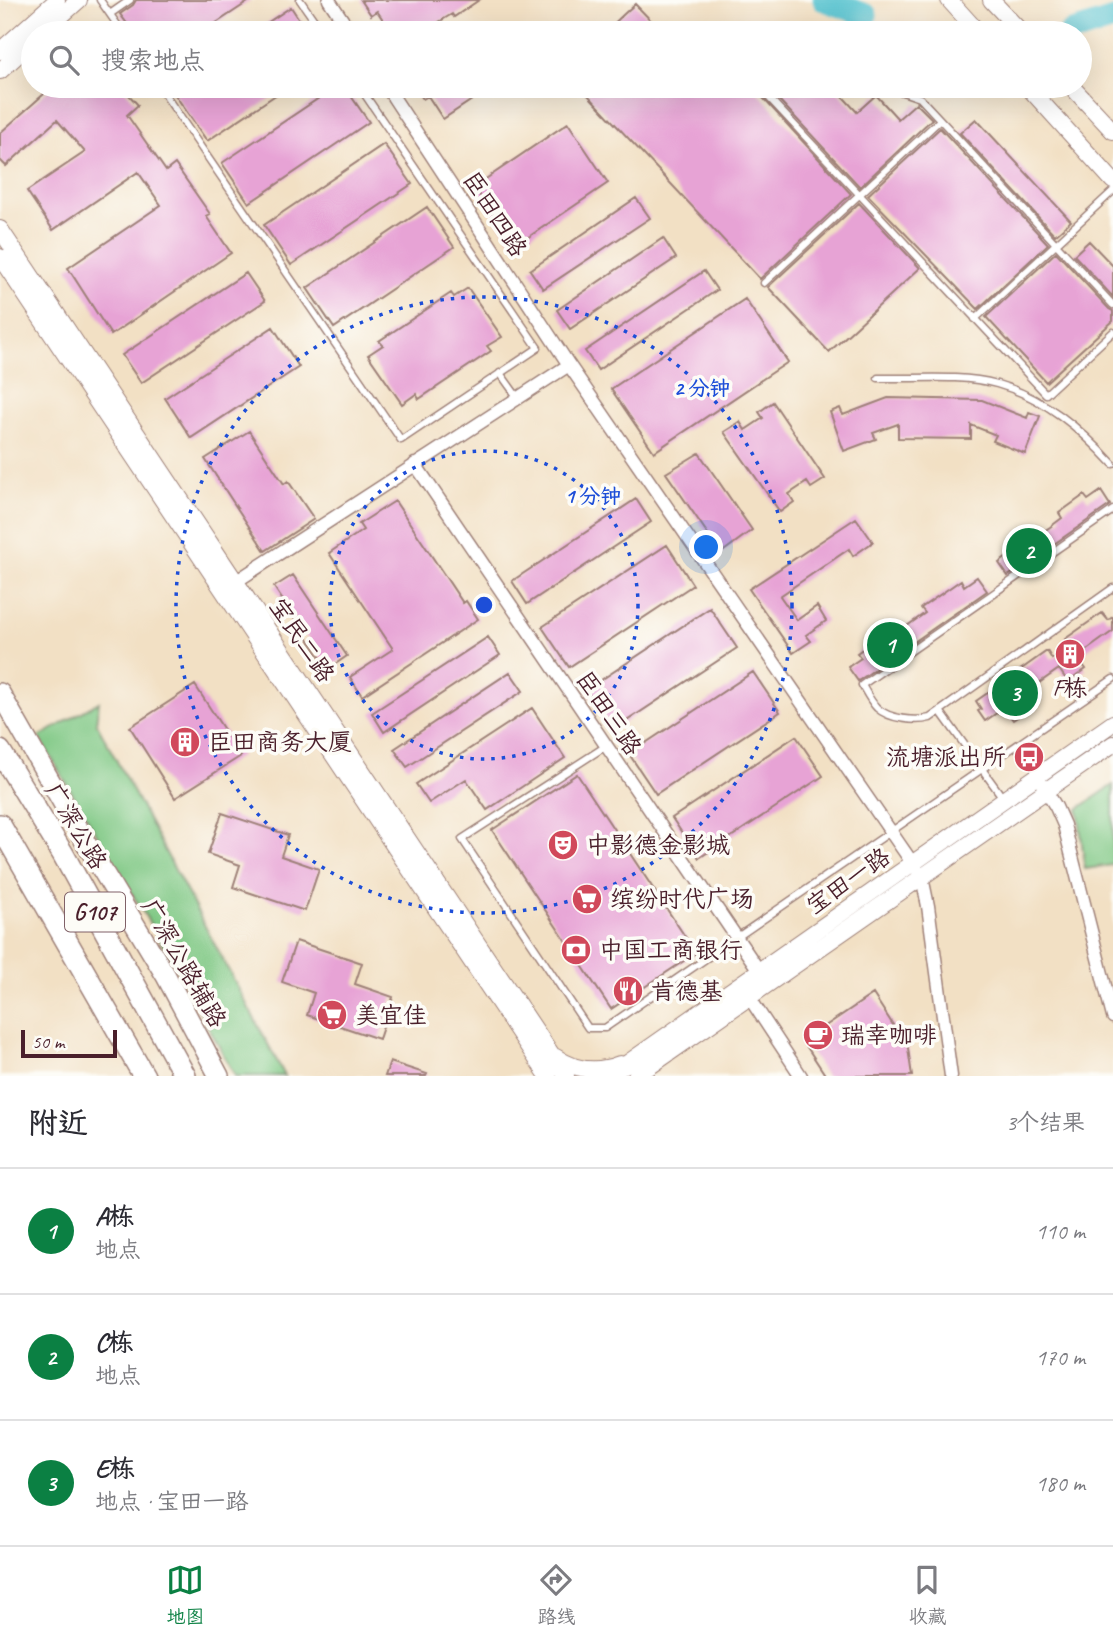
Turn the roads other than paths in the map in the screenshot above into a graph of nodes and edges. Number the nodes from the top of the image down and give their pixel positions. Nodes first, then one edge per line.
1 (57, 0) edge
2 (79, 0) edge
3 (100, 0) edge
4 (130, 0) edge
5 (300, 0) edge
6 (329, 0) edge
7 (948, 0) edge
8 (991, 0) edge
9 (110, 14) junction
10 (34, 21) edge
11 (55, 21) edge
12 (115, 21) edge
13 (315, 21) edge
14 (343, 21) edge
15 (968, 21) edge
16 (1011, 21) edge
17 (21, 32) edge
18 (0, 51) edge
19 (21, 52) edge
20 (0, 71) edge
21 (167, 98) edge
22 (367, 98) edge
23 (394, 98) edge
24 (769, 98) edge
25 (920, 98) edge
26 (1038, 98) edge
27 (1082, 98) edge
28 (940, 120) junction
29 (1113, 131) edge
30 (1113, 181) edge
31 (1113, 191) edge
32 (859, 195) junction
33 (0, 229) edge
34 (1056, 244) junction
35 (0, 257) edge
36 (764, 283) dead end
37 (1113, 305) edge
38 (975, 318) junction
39 (1113, 332) edge
40 (569, 365) junction
41 (500, 373) junction
42 (878, 378) dead end
43 (518, 398) junction
44 (415, 464) junction
45 (1113, 464) edge
46 (1113, 510) edge
47 (229, 585) junction
48 (1113, 588) edge
49 (1113, 679) edge
50 (0, 693) edge
51 (940, 710) junction
52 (1113, 723) edge
53 (1113, 744) edge
54 (606, 746) junction
55 (0, 751) edge
56 (982, 769) junction
57 (1037, 776) junction
58 (1046, 791) junction
59 (1004, 800) junction
60 (0, 825) edge
61 (890, 832) junction
62 (917, 871) junction
63 (736, 938) junction
64 (763, 978) junction
65 (749, 998) junction
66 (1113, 1017) edge
67 (544, 1064) edge
68 (637, 1071) edge
69 (145, 1076) edge
70 (186, 1076) edge
71 (219, 1076) edge
72 (548, 1076) edge
73 (566, 1076) edge
74 (609, 1076) edge
75 (801, 1076) edge
76 (951, 1076) edge

1 - 10 street
2 - 11 street
3 - 9 lane
4 - 9 lane
5 - 13 lane
6 - 14 street
7 - 15 street
8 - 16 street
9 - 12 lane
17 - 18 street
19 - 20 street
21 - 41 lane
22 - 41 lane
23 - 40 street, 臣田四路
24 - 32 lane
25 - 28 lane
26 - 30 street
27 - 29 street
28 - 32 lane
28 - 34 lane
31 - 34 lane
32 - 36 lane
32 - 38 lane
33 - 47 street, 宝民二路
34 - 37 lane
34 - 38 lane
35 - 47 street, 宝民二路
38 - 39 lane
40 - 43 street
40 - 61 street, 臣田四路
41 - 43 lane
42 - 45 lane
43 - 44 street
44 - 47 street
44 - 54 street, 臣田三路
46 - 51 lane
47 - 67 street, 宝民二路
48 - 51 lane
49 - 56 lane
50 - 71 main road, 广深公路辅路
51 - 56 lane
52 - 57 street, 宝田一路
53 - 58 street, 宝田一路
54 - 63 street, 臣田三路
54 - 63 lane
55 - 70 highway, 广深公路 / G107
56 - 59 lane
56 - 61 lane
57 - 58 street
57 - 59 street, 宝田一路
58 - 62 street, 宝田一路
58 - 66 street
59 - 62 street, 宝田一路
60 - 69 highway, G107
61 - 62 street, 臣田四路
61 - 63 lane
62 - 64 street, 宝田一路
62 - 76 street
63 - 64 street, 臣田三路
64 - 65 street, 宝田一路
64 - 68 street, 宝田一路
65 - 68 street, 宝田一路
65 - 75 street
67 - 68 street
67 - 72 street, 宝民二路
67 - 73 street, 宝民二路
68 - 74 street, 宝田一路

